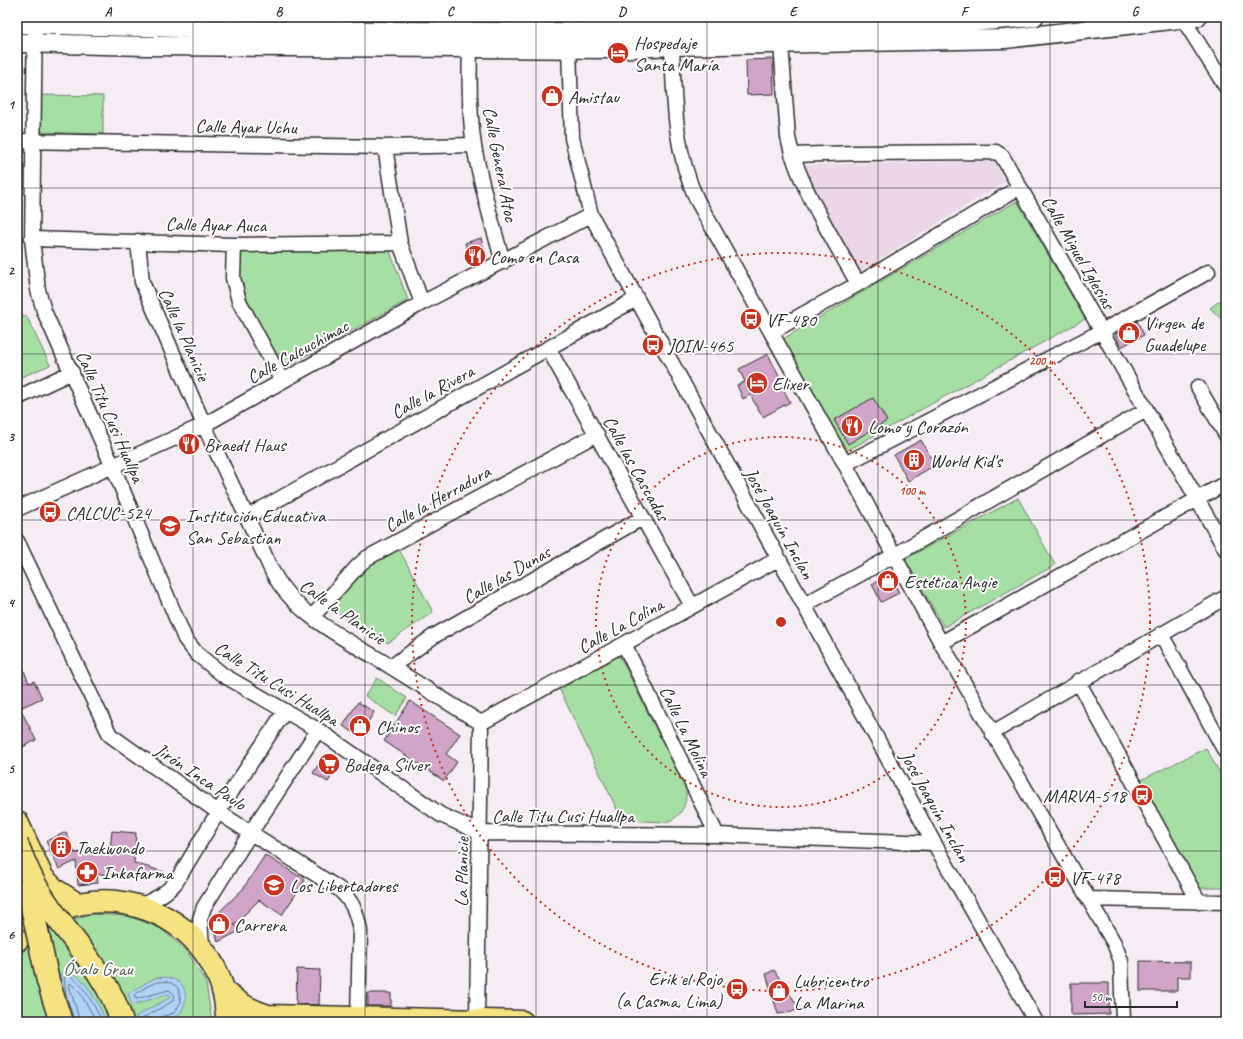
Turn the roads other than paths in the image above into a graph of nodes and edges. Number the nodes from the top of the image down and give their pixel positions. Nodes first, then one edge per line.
1 (1034, 17) edge
2 (1190, 18) edge
3 (35, 21) edge
4 (779, 21) edge
5 (17, 24) edge
6 (568, 24) edge
7 (1066, 25) edge
8 (26, 43) edge
9 (780, 43) junction
10 (672, 46) junction
11 (470, 47) junction
12 (569, 50) junction
13 (1226, 87) edge
14 (17, 141) edge
15 (34, 142) junction
16 (474, 145) junction
17 (385, 147) junction
18 (792, 155) junction
19 (1020, 187) junction
20 (591, 215) junction
21 (32, 240) junction
22 (138, 241) junction
23 (400, 243) junction
24 (234, 245) junction
25 (503, 262) junction
26 (1208, 272) dead end
27 (858, 284) junction
28 (636, 299) junction
29 (422, 303) junction
30 (1102, 331) junction
31 (771, 332) junction
32 (548, 348) junction
33 (72, 372) junction
34 (282, 381) junction
35 (1198, 387) dead end
36 (17, 398) edge
37 (1146, 410) junction
38 (204, 425) junction
39 (597, 434) junction
40 (1226, 435) edge
41 (845, 464) junction
42 (113, 467) junction
43 (1226, 483) edge
44 (1197, 500) junction
45 (17, 509) edge
46 (247, 517) junction
47 (642, 518) junction
48 (17, 541) edge
49 (1226, 550) edge
50 (895, 555) junction
51 (778, 559) junction
52 (1226, 597) edge
53 (804, 605) junction
54 (692, 606) junction
55 (312, 617) junction
56 (1161, 634) junction
57 (941, 643) junction
58 (624, 644) junction
59 (391, 667) junction
60 (1078, 681) junction
61 (285, 711) junction
62 (481, 723) junction
63 (318, 730) junction
64 (992, 732) junction
65 (1226, 753) edge
66 (218, 812) junction
67 (17, 822) edge
68 (251, 832) junction
69 (481, 833) junction
70 (716, 835) junction
71 (934, 843) junction
72 (17, 844) edge
73 (17, 866) edge
74 (1089, 899) junction
75 (17, 900) edge
76 (1199, 902) junction
77 (1226, 902) edge
78 (78, 904) junction
79 (140, 906) junction
80 (17, 916) edge
81 (17, 940) edge
82 (202, 948) junction
83 (223, 991) junction
84 (358, 1018) junction
85 (61, 1022) edge
86 (122, 1022) edge
87 (227, 1022) edge
88 (477, 1022) edge
89 (522, 1022) edge
90 (1036, 1022) edge
91 (1123, 1022) edge

1 - 4 street
2 - 7 street
2 - 13 street
3 - 5 street
3 - 6 street
3 - 8 street, Calle Titu Cusi Huallpa
4 - 6 street
4 - 9 street
6 - 12 street, José Joaquín Inclan
7 - 9 street
8 - 11 street
8 - 15 street, Calle Titu Cusi Huallpa
9 - 10 street
9 - 18 street
10 - 12 street
10 - 31 street
11 - 12 street
11 - 16 street, Calle General Atoc
12 - 20 street, José Joaquín Inclan
14 - 15 street, Calle Ayar Uchu
15 - 17 street, Calle Ayar Uchu
15 - 21 street, Calle Titu Cusi Huallpa
16 - 17 street, Calle Ayar Uchu
16 - 25 street, Calle General Atoc
17 - 23 street
18 - 19 street, Calle Miguel Iglesias
18 - 27 street
19 - 27 street
19 - 30 street, Calle Miguel Iglesias
20 - 25 street, Calle Calcuchimac
20 - 28 street, José Joaquín Inclan
21 - 22 street, Calle Ayar Auca
21 - 33 street, Calle Titu Cusi Huallpa
22 - 24 street, Calle Ayar Auca
22 - 38 street, Calle la Planicie
23 - 24 street, Calle Ayar Auca
23 - 29 street
24 - 34 street
25 - 29 street, Calle Calcuchimac
26 - 30 street
27 - 31 street
28 - 32 street, Calle la Rivera
28 - 51 street, José Joaquín Inclan
29 - 34 street, Calle Calcuchimac
30 - 37 street, Calle Miguel Iglesias
30 - 41 street
31 - 41 street
32 - 39 street, Calle las Cascadas
32 - 46 street, Calle la Rivera
33 - 36 street
33 - 42 street, Calle Titu Cusi Huallpa
34 - 38 street, Calle Calcuchimac
35 - 40 street
37 - 44 street, Calle Miguel Iglesias
37 - 50 street
38 - 42 street, Calle Calcuchimac
38 - 46 street, Calle la Planicie
39 - 47 street, Calle las Cascadas
39 - 55 street, Calle la Herradura
41 - 50 street
42 - 45 street, Calle Calcuchimac
42 - 61 street, Calle Titu Cusi Huallpa
43 - 44 street
44 - 49 street, Calle Miguel Iglesias
44 - 57 street
46 - 55 street, Calle la Planicie
47 - 54 street, Calle las Cascadas
47 - 59 street, Calle las Dunas
48 - 66 street, Jirón Inca Paulo
50 - 53 street
50 - 57 street
51 - 53 street, José Joaquín Inclan
51 - 54 street, Calle La Colina
52 - 56 street
53 - 71 street, José Joaquín Inclan
54 - 58 street, Calle La Colina
55 - 59 street, Calle la Planicie
56 - 60 street
56 - 65 street
57 - 64 street
58 - 62 street, Calle La Colina
58 - 70 street, Calle La Molina
59 - 62 street, Calle la Planicie
60 - 64 street
60 - 76 street
61 - 63 street, Calle Titu Cusi Huallpa
61 - 66 street
62 - 69 street, La Planicie
63 - 68 street
63 - 69 street, Calle Titu Cusi Huallpa
64 - 74 street
66 - 68 street, Jirón Inca Paulo
66 - 79 street
67 - 78 main road
68 - 82 street
68 - 84 street, Jirón Inca Paulo
69 - 70 street, Calle Titu Cusi Huallpa
69 - 88 street, La Planicie
70 - 71 street, Calle Titu Cusi Huallpa
71 - 90 street, José Joaquín Inclan
72 - 86 main road, bridge
73 - 85 main road, bridge
74 - 76 street
74 - 91 street
75 - 80 main road
76 - 77 street
78 - 79 main road
78 - 81 main road
79 - 82 main road
82 - 83 main road
83 - 84 main road
83 - 87 main road
84 - 88 main road
88 - 89 main road

